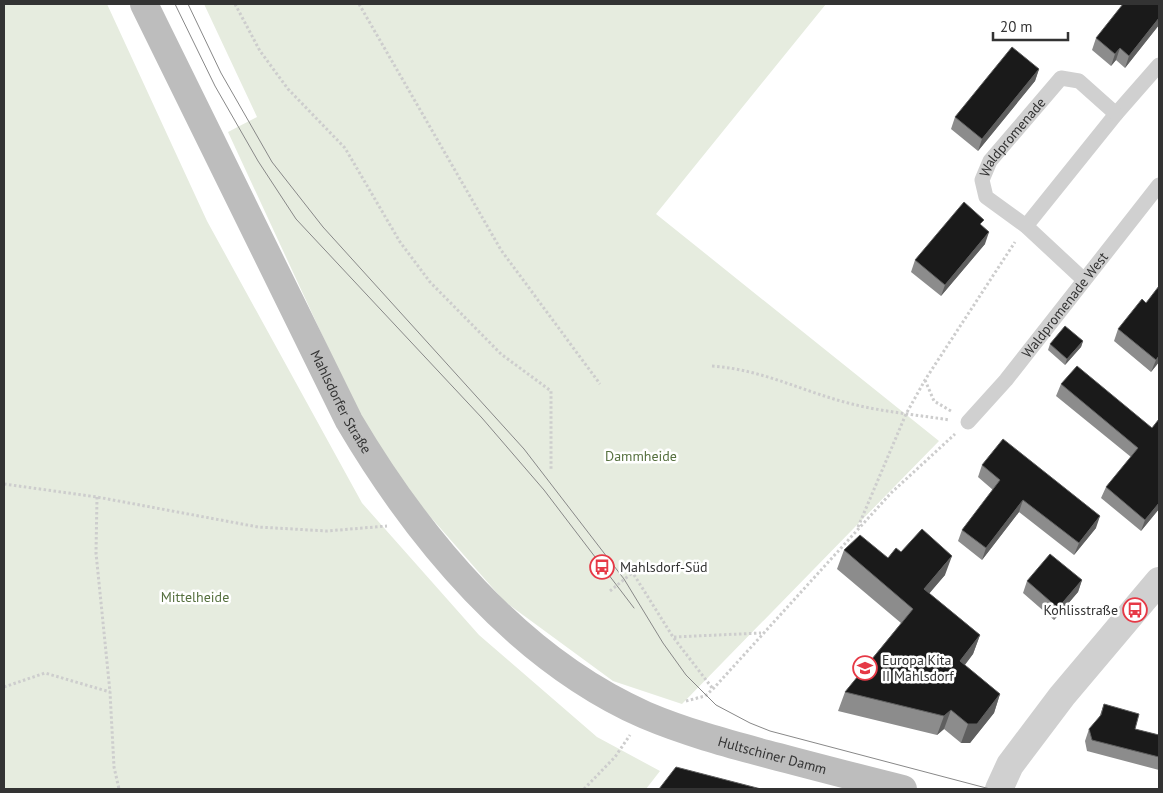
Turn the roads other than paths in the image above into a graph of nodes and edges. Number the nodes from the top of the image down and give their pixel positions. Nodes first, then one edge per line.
1 (144, 4) edge
2 (1159, 65) edge
3 (1116, 114) junction
4 (1159, 185) edge
5 (1026, 226) junction
6 (1084, 280) junction
7 (968, 422) road end
8 (1159, 581) edge
9 (645, 715) joint
10 (903, 789) edge
11 (999, 789) edge

1 - 9 main road, Mahlsdorfer Straße
2 - 3 lane
3 - 5 lane
3 - 5 lane, Waldpromenade
4 - 6 lane, Waldpromenade West
5 - 6 lane
6 - 7 lane, Waldpromenade West
8 - 11 street
9 - 10 main road, Hultschiner Damm

